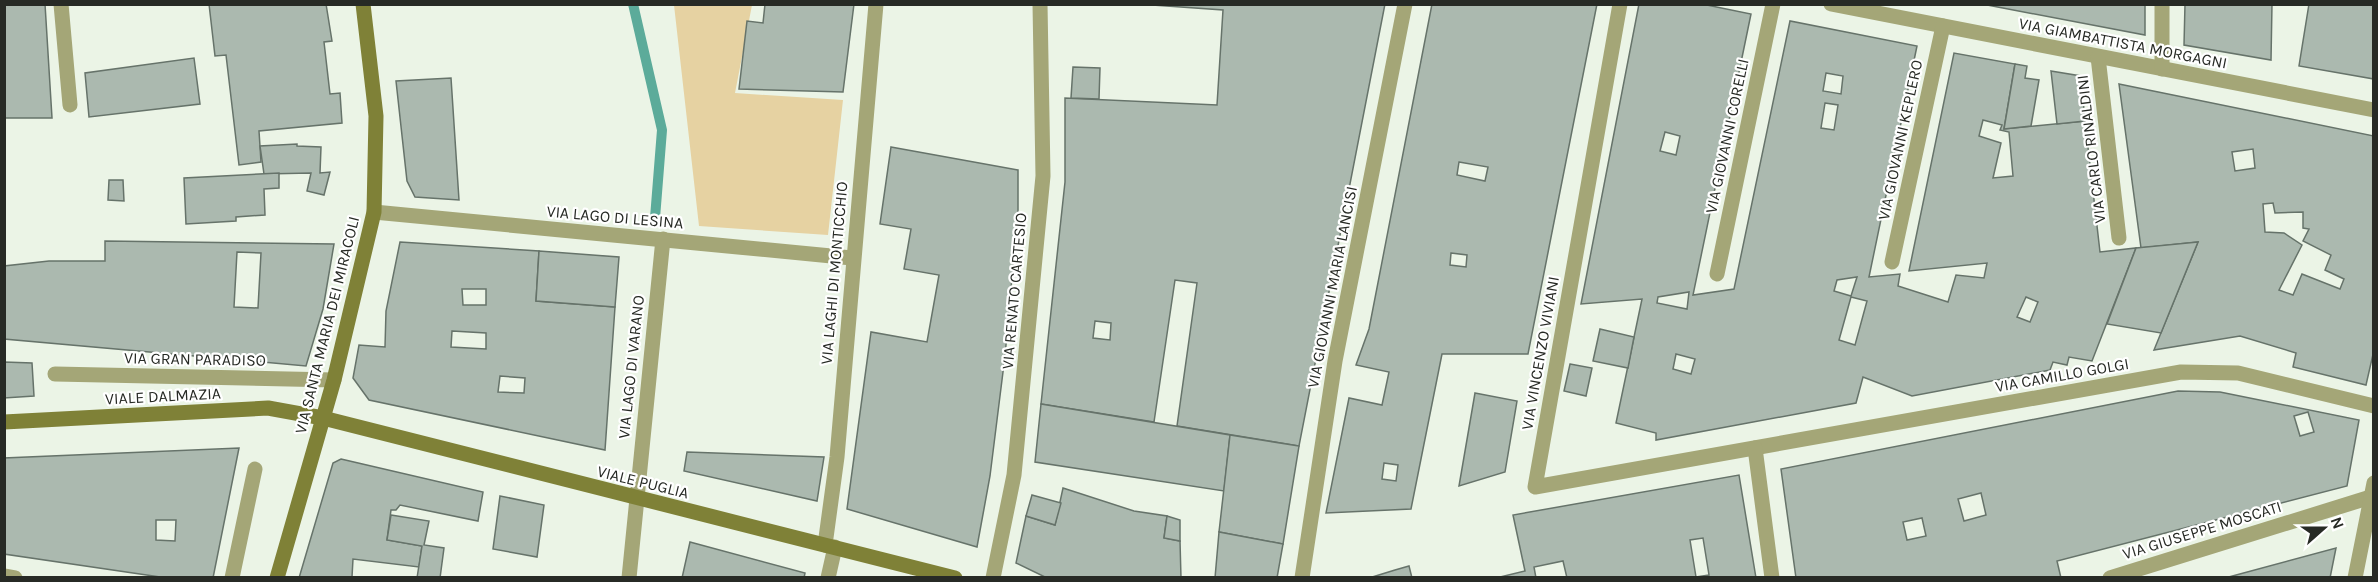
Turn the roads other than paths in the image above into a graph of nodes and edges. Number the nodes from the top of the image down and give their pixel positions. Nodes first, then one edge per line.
1 (61, 4) edge
2 (363, 4) edge
3 (876, 4) edge
4 (1040, 4) edge
5 (1405, 4) edge
6 (1620, 4) edge
7 (1773, 4) edge
8 (1831, 4) edge
9 (2162, 4) edge
10 (1943, 26) junction
11 (2098, 57) junction
12 (2162, 69) junction
13 (70, 105) dead end
14 (2373, 110) edge
15 (374, 212) junction
16 (2120, 238) dead end
17 (663, 239) junction
18 (852, 258) junction
19 (1892, 262) dead end
20 (1717, 274) dead end
21 (55, 374) dead end
22 (334, 380) junction
23 (2373, 406) edge
24 (323, 418) junction
25 (4, 423) edge
26 (1755, 448) junction
27 (255, 470) dead end
28 (2372, 492) edge
29 (636, 499) junction
30 (830, 546) junction
31 (4, 576) edge
32 (15, 578) edge
33 (232, 578) edge
34 (277, 578) edge
35 (629, 578) edge
36 (828, 578) edge
37 (955, 578) edge
38 (993, 578) edge
39 (1302, 578) edge
40 (1772, 578) edge
41 (2110, 578) edge
42 (2355, 578) edge

1 - 13 street
2 - 15 main road, VIA SANTA MARIA DEI MIRACOLI
3 - 18 street, VIA LAGHI DI MONTICCHIO
4 - 38 street, VIA RENATO CARTESIO
5 - 39 street, VIA GIOVANNI MARIA LANCISI
6 - 26 street, VIA VINCENZO VIVIANI
7 - 20 street, VIA GIOVANNI CORELLI
8 - 10 street, VIA GIAMBATTISTA MORGAGNI
9 - 12 street
10 - 11 street, VIA GIAMBATTISTA MORGAGNI
10 - 19 street, VIA GIOVANNI KEPLERO
11 - 12 street, VIA GIAMBATTISTA MORGAGNI
11 - 16 street, VIA CARLO RINALDINI
12 - 14 street, VIA GIAMBATTISTA MORGAGNI
15 - 17 street, VIA LAGO DI LESINA
15 - 22 main road, VIA SANTA MARIA DEI MIRACOLI
17 - 18 street, VIA LAGO DI LESINA
17 - 29 street, VIA LAGO DI VARANO
18 - 30 street, VIA LAGHI DI MONTICCHIO
21 - 22 street, VIA GRAN PARADISO
22 - 24 main road, VIA SANTA MARIA DEI MIRACOLI
23 - 26 street, VIA CAMILLO GOLGI
24 - 25 main road, VIALE DALMAZIA
24 - 29 main road, VIALE PUGLIA
24 - 34 main road, VIA SANTA MARIA DEI MIRACOLI
26 - 40 street
27 - 33 street
28 - 41 street, VIA GIUSEPPE MOSCATI
28 - 42 street
29 - 30 main road, VIALE PUGLIA
29 - 35 street, VIA LAGO DI VARANO
30 - 36 street, VIA LAGHI DI MONTICCHIO
30 - 37 main road, VIALE PUGLIA
31 - 32 street

